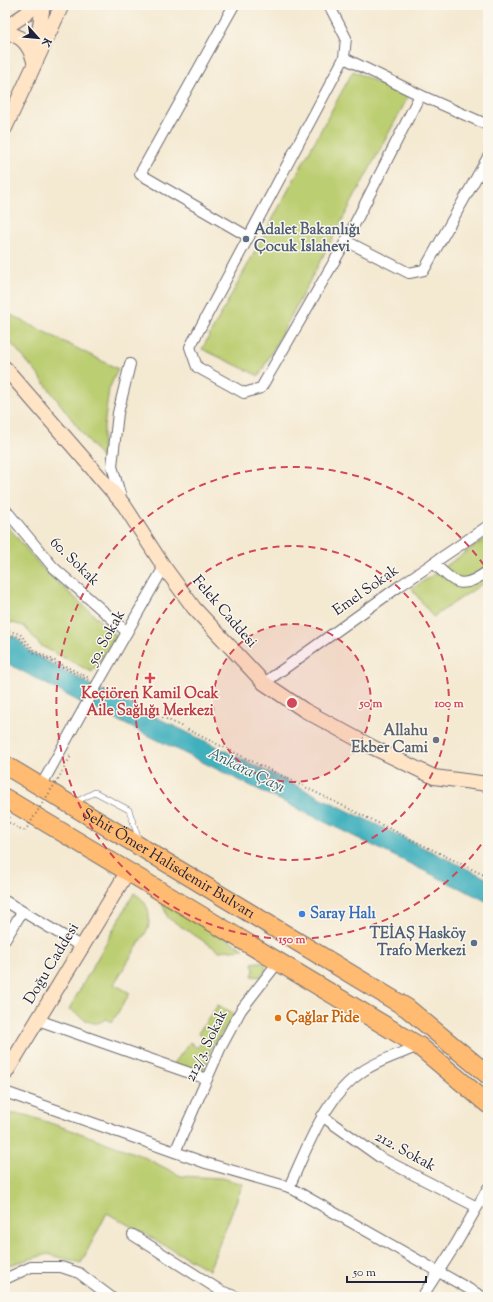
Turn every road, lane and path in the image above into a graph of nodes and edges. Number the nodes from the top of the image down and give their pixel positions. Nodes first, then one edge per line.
1 (35, 5) edge
2 (43, 5) edge
3 (62, 5) edge
4 (234, 5) edge
5 (329, 5) edge
6 (5, 28) edge
7 (5, 32) edge
8 (344, 58) junction
9 (35, 65) junction
10 (420, 95) junction
11 (488, 125) edge
12 (5, 128) edge
13 (488, 156) edge
14 (249, 237) junction
15 (346, 241) junction
16 (130, 364) dead end
17 (5, 368) edge
18 (124, 505) junction
19 (5, 509) edge
20 (488, 526) edge
21 (433, 563) junction
22 (164, 567) junction
23 (488, 571) edge
24 (5, 631) edge
25 (127, 632) junction
26 (94, 682) junction
27 (264, 683) junction
28 (108, 691) dead end
29 (71, 756) dead end
30 (5, 765) edge
31 (488, 784) edge
32 (41, 786) junction
33 (5, 798) edge
34 (72, 805) junction
35 (6, 822) dead end
36 (142, 849) junction
37 (128, 871) junction
38 (488, 877) edge
39 (5, 901) edge
40 (22, 912) junction
41 (5, 940) edge
42 (82, 947) junction
43 (279, 961) junction
44 (38, 1020) junction
45 (419, 1046) junction
46 (6, 1067) edge
47 (488, 1075) edge
48 (207, 1079) junction
49 (5, 1092) edge
50 (488, 1104) edge
51 (322, 1116) junction
52 (174, 1152) junction
53 (288, 1187) junction
54 (488, 1188) edge
55 (477, 1207) junction
56 (133, 1235) dead end
57 (438, 1272) junction
58 (5, 1279) edge
59 (111, 1297) edge
60 (237, 1297) edge
61 (422, 1297) edge
62 (483, 1297) edge

1 - 6 street
2 - 9 street
3 - 9 street
4 - 14 street
5 - 8 street
7 - 9 street
8 - 10 street
8 - 14 street
9 - 12 street
10 - 11 street
10 - 15 street
13 - 15 street
14 - 15 street
16 - 18 street
17 - 18 street, Felek Caddesi
18 - 22 street, Felek Caddesi
19 - 25 street, 60. Sokak
20 - 21 street, Emel Sokak
21 - 23 street
21 - 27 street, Emel Sokak
22 - 25 street, 50. Sokak
22 - 27 street, Felek Caddesi
24 - 26 path
25 - 26 street, 50. Sokak
26 - 32 street, 50. Sokak, bridge
27 - 31 street, Felek Caddesi
28 - 38 path
29 - 35 path, bridge
30 - 32 highway, Şehit Ömer Halisdemir Bulvarı
32 - 34 highway, Şehit Ömer Halisdemir Bulvarı
33 - 37 highway, Şehit Ömer Halisdemir Bulvarı
34 - 36 highway, Şehit Ömer Halisdemir Bulvarı
34 - 36 lane
36 - 47 highway, Şehit Ömer Halisdemir Bulvarı
37 - 42 street, Doğu Caddesi
37 - 43 highway, Şehit Ömer Halisdemir Bulvarı
39 - 40 street
40 - 41 street
40 - 42 street
42 - 44 street, Doğu Caddesi
43 - 45 highway, Şehit Ömer Halisdemir Bulvarı
43 - 48 street, 212/3. Sokak
44 - 46 street, Doğu Caddesi
44 - 48 street
45 - 50 highway, Şehit Ömer Halisdemir Bulvarı
45 - 51 street
48 - 52 street, 212/3. Sokak
49 - 52 street
51 - 53 street
51 - 55 street, 212. Sokak
52 - 53 street
53 - 57 street
54 - 55 street
55 - 57 street
56 - 60 street
57 - 61 street
57 - 62 street
58 - 59 street

